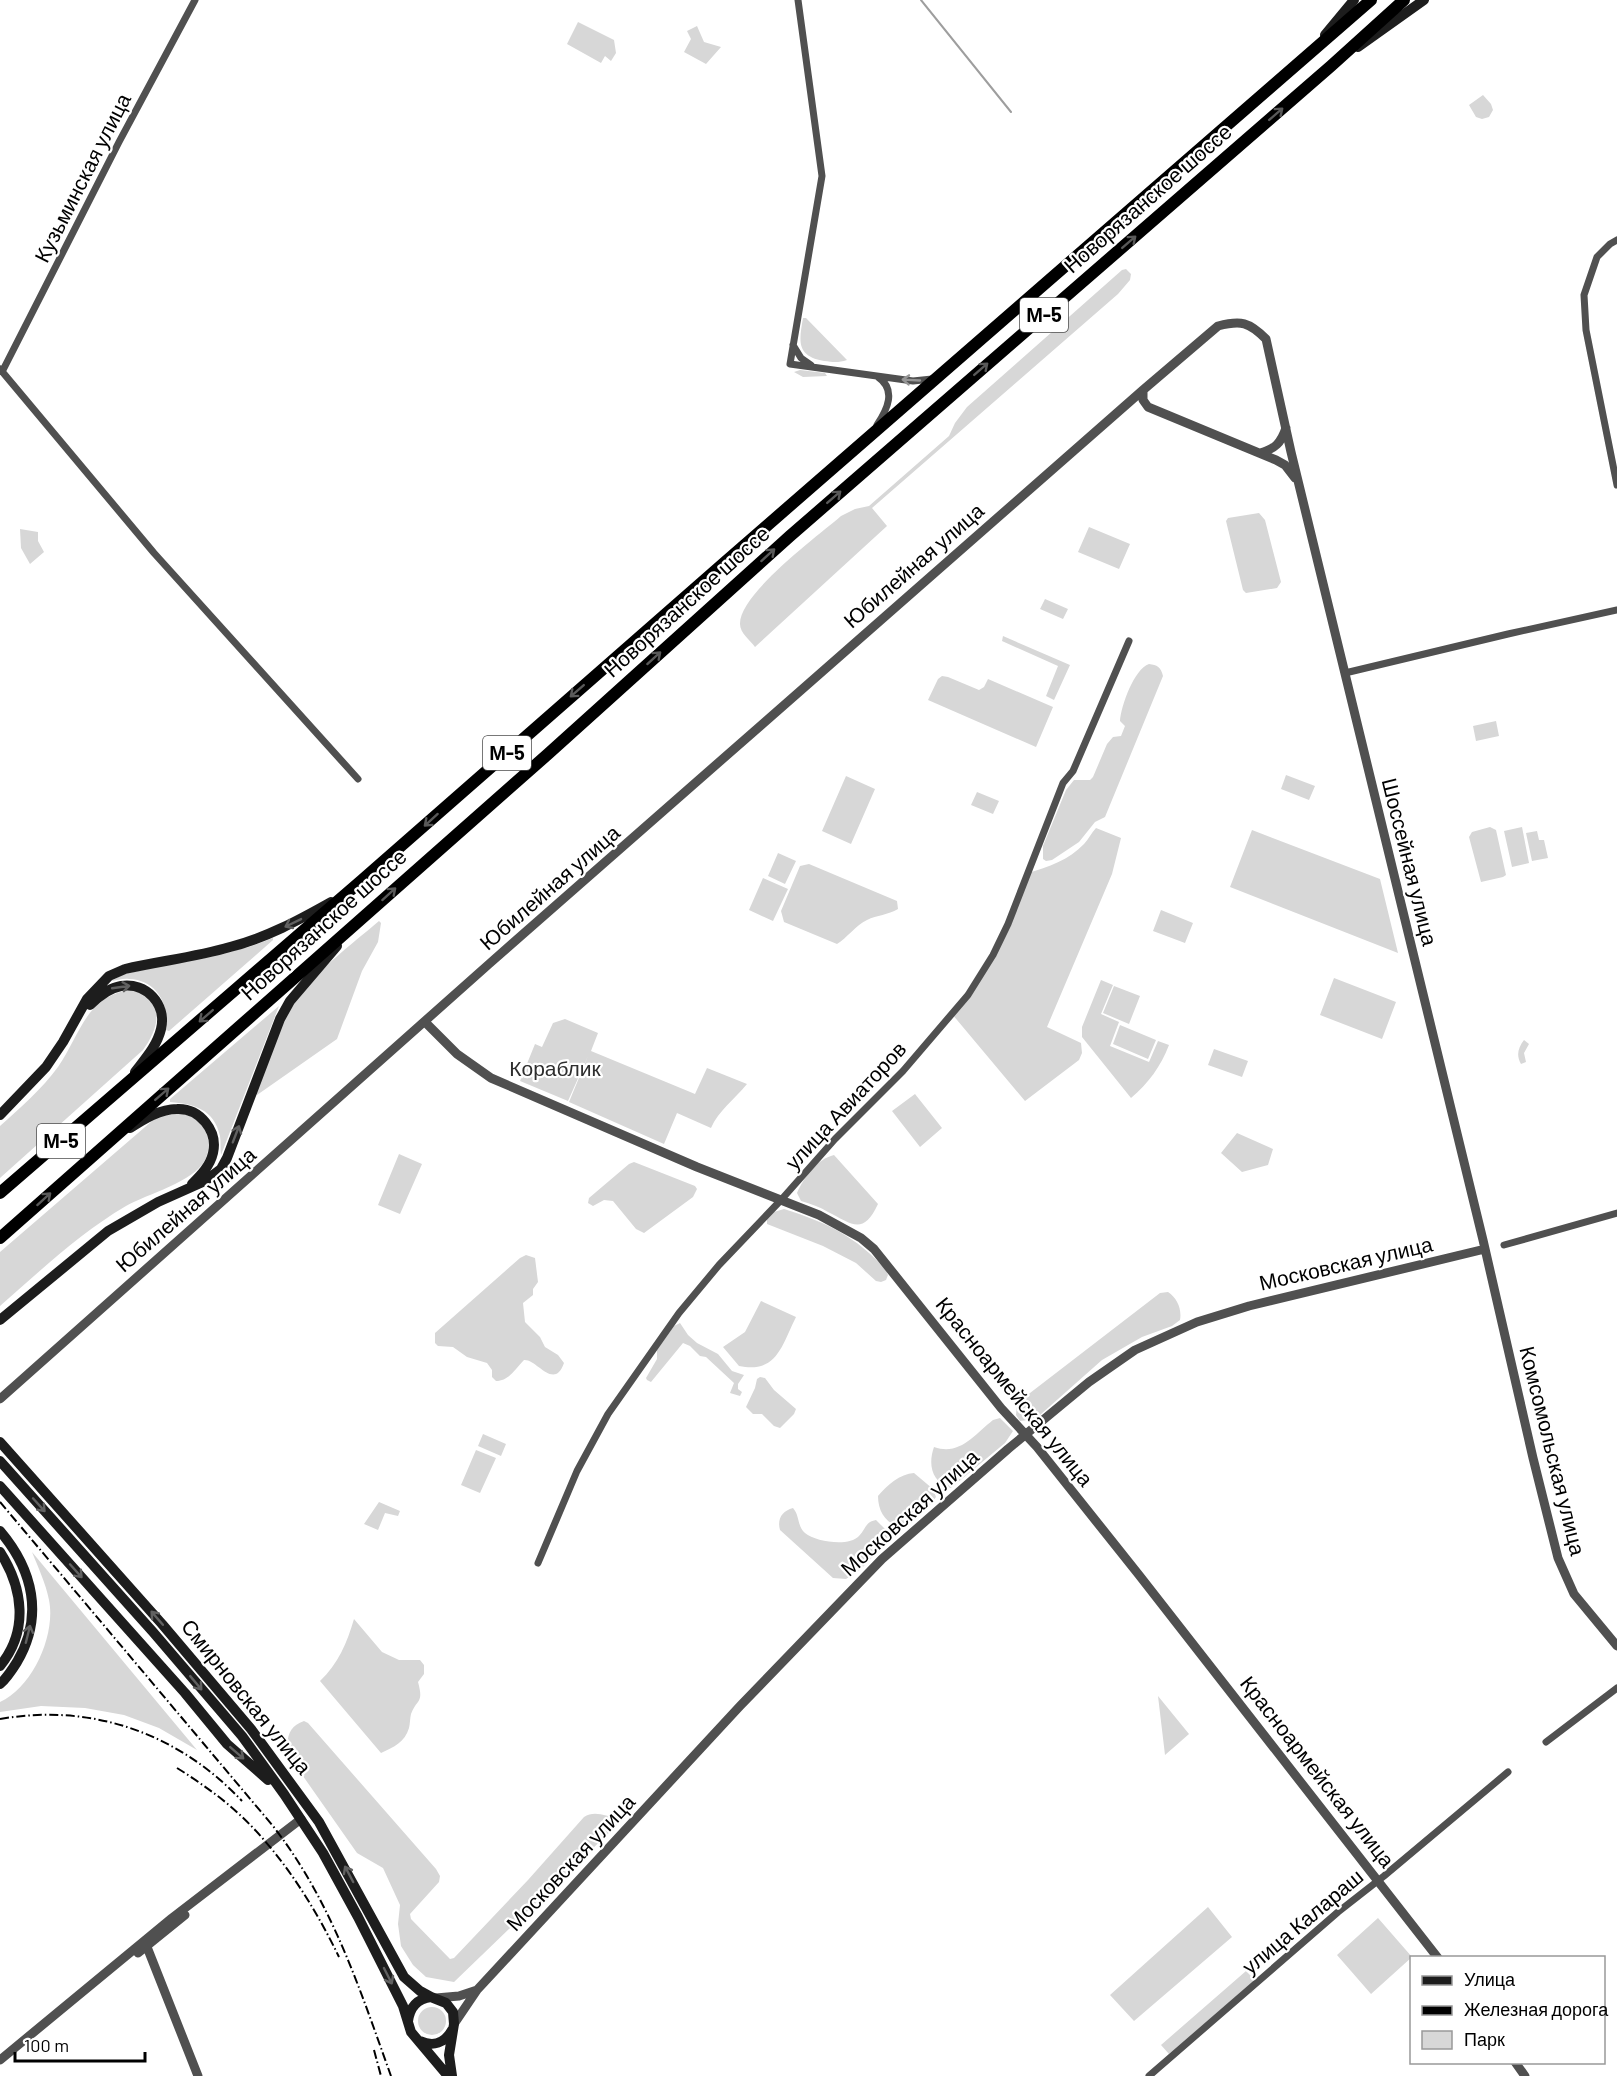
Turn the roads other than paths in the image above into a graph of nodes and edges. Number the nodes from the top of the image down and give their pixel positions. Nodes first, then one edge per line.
1 (195, 0) edge
2 (798, 0) edge
3 (1354, 0) edge
4 (1371, 0) edge
5 (1404, 0) edge
6 (1424, 0) edge
7 (1310, 54) junction
8 (1331, 66) junction
9 (1617, 240) edge
10 (792, 343) junction
11 (816, 368) junction
12 (1, 370) edge
13 (944, 371) junction
14 (876, 376) junction
15 (1143, 390) junction
16 (1126, 406) junction
17 (1148, 407) junction
18 (1286, 426) junction
19 (868, 438) junction
20 (1260, 453) junction
21 (1299, 483) junction
22 (1617, 485) edge
23 (1617, 610) edge
24 (1129, 641) dead end
25 (1345, 674) junction
26 (358, 779) dead end
27 (361, 881) junction
28 (346, 933) junction
29 (75, 1020) junction
30 (425, 1022) junction
31 (123, 1088) junction
32 (0, 1115) edge
33 (102, 1146) junction
34 (185, 1190) junction
35 (0, 1193) edge
36 (781, 1200) junction
37 (1617, 1214) edge
38 (0, 1238) edge
39 (1504, 1245) dead end
40 (1485, 1249) junction
41 (0, 1320) edge
42 (0, 1399) edge
43 (1026, 1435) junction
44 (0, 1442) edge
45 (0, 1461) edge
46 (0, 1486) edge
47 (0, 1531) edge
48 (0, 1552) edge
49 (538, 1563) dead end
50 (1617, 1646) edge
51 (0, 1666) edge
52 (0, 1684) edge
53 (1617, 1688) edge
54 (1546, 1742) dead end
55 (1508, 1772) dead end
56 (284, 1794) junction
57 (301, 1819) junction
58 (1378, 1880) junction
59 (216, 1885) junction
60 (147, 1947) junction
61 (1436, 1956) edge
62 (106, 1974) junction
63 (477, 1990) junction
64 (433, 1997) junction
65 (408, 2021) junction
66 (453, 2027) junction
67 (420, 2041) junction
68 (0, 2060) edge
69 (198, 2076) edge
70 (450, 2076) edge
71 (1149, 2076) edge

1 - 12 street, Кузьминская улица
2 - 10 street
3 - 7 main road
4 - 7 highway, Новорязанское шоссе / М-5
5 - 8 highway, Новорязанское шоссе / М-5
6 - 8 main road
7 - 13 highway, Новорязанское шоссе / М-5
28 -> 8 highway, Новорязанское шоссе / М-5
9 - 22 street
10 - 11 street
10 - 11 street
11 - 14 street
12 - 26 street
13 -> 14 street
13 - 19 highway, Новорязанское шоссе / М-5
14 - 19 street
15 - 16 street, Юбилейная улица
15 - 17 street
15 - 18 street, Юбилейная улица
16 - 17 street
16 - 30 street, Юбилейная улица
17 - 20 street
18 - 20 street
18 - 21 street, Шоссейная улица
19 -> 27 highway, Новорязанское шоссе / М-5
20 - 21 street
21 - 25 street, Шоссейная улица
23 - 25 street
24 - 36 street, улица Авиаторов
25 - 40 street, Шоссейная улица
27 -> 29 main road, М-5
27 -> 31 highway, Новорязанское шоссе / М-5
33 -> 28 highway, Новорязанское шоссе / М-5
34 -> 28 main road, М-5
29 -> 31 main road, М-5
29 - 32 main road, М-5
30 - 36 street, Красноармейская улица
30 - 42 street, Юбилейная улица
31 - 35 highway, Новорязанское шоссе / М-5
33 - 34 main road, М-5
38 -> 33 highway, Новорязанское шоссе / М-5
34 - 41 main road, М-5
36 - 43 street, Красноармейская улица
36 - 49 street, улица Авиаторов
37 - 39 street
40 - 43 street, Московская улица
40 - 50 street, Комсомольская улица
43 - 58 street, Красноармейская улица
43 - 63 street, Московская улица
64 -> 44 main road, Смирновская улица
45 -> 56 main road, Смирновская улица
46 -> 56 main road
52 -> 47 main road
48 - 51 main road
53 - 54 street
55 - 58 street, улица Калараш
56 - 57 main road, Смирновская улица
57 - 59 street
57 -> 65 main road, Смирновская улица
58 - 61 street, Красноармейская улица
58 - 71 street, улица Калараш
59 - 60 street
59 - 62 street
60 - 62 street
60 - 69 street
62 - 68 street
63 - 64 street
63 - 66 street, Московская улица
64 - 65 main road
64 - 66 main road, Смирновская улица
65 - 67 main road, Смирновская улица
66 - 67 main road
66 - 70 main road, Смирновская улица
67 - 70 main road, Смирновская улица

